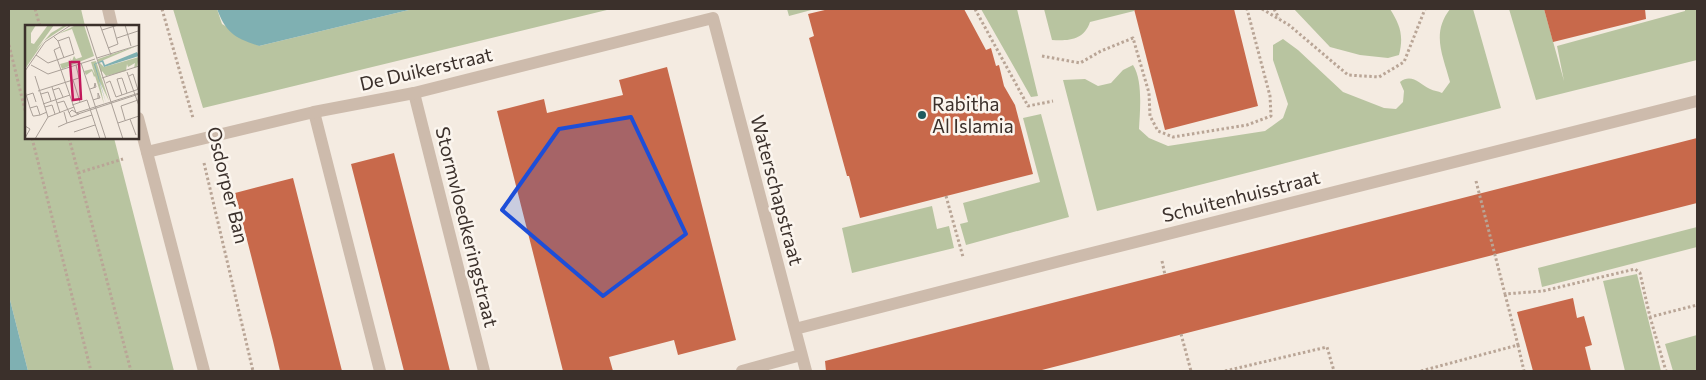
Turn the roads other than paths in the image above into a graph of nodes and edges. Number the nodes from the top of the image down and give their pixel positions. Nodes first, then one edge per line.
1 (108, 9) edge
2 (712, 18) joint
3 (112, 25) edge
4 (414, 93) junction
5 (1697, 101) edge
6 (314, 112) junction
7 (139, 122) edge
8 (147, 152) junction
9 (795, 329) junction
10 (801, 355) junction
11 (204, 371) edge
12 (380, 371) edge
13 (484, 371) edge
14 (742, 371) edge
15 (806, 371) edge

1 - 3 street
2 - 4 street, De Duikerstraat
2 - 9 street, Waterschapstraat
4 - 6 street, De Duikerstraat
4 - 13 street, Stormvloedkeringstraat
5 - 9 street, Schuitenhuisstraat
6 - 8 street, De Duikerstraat
6 - 12 street
7 - 8 street
8 - 11 street
9 - 10 street, Waterschapstraat
10 - 14 street
10 - 15 street, Waterschapstraat

